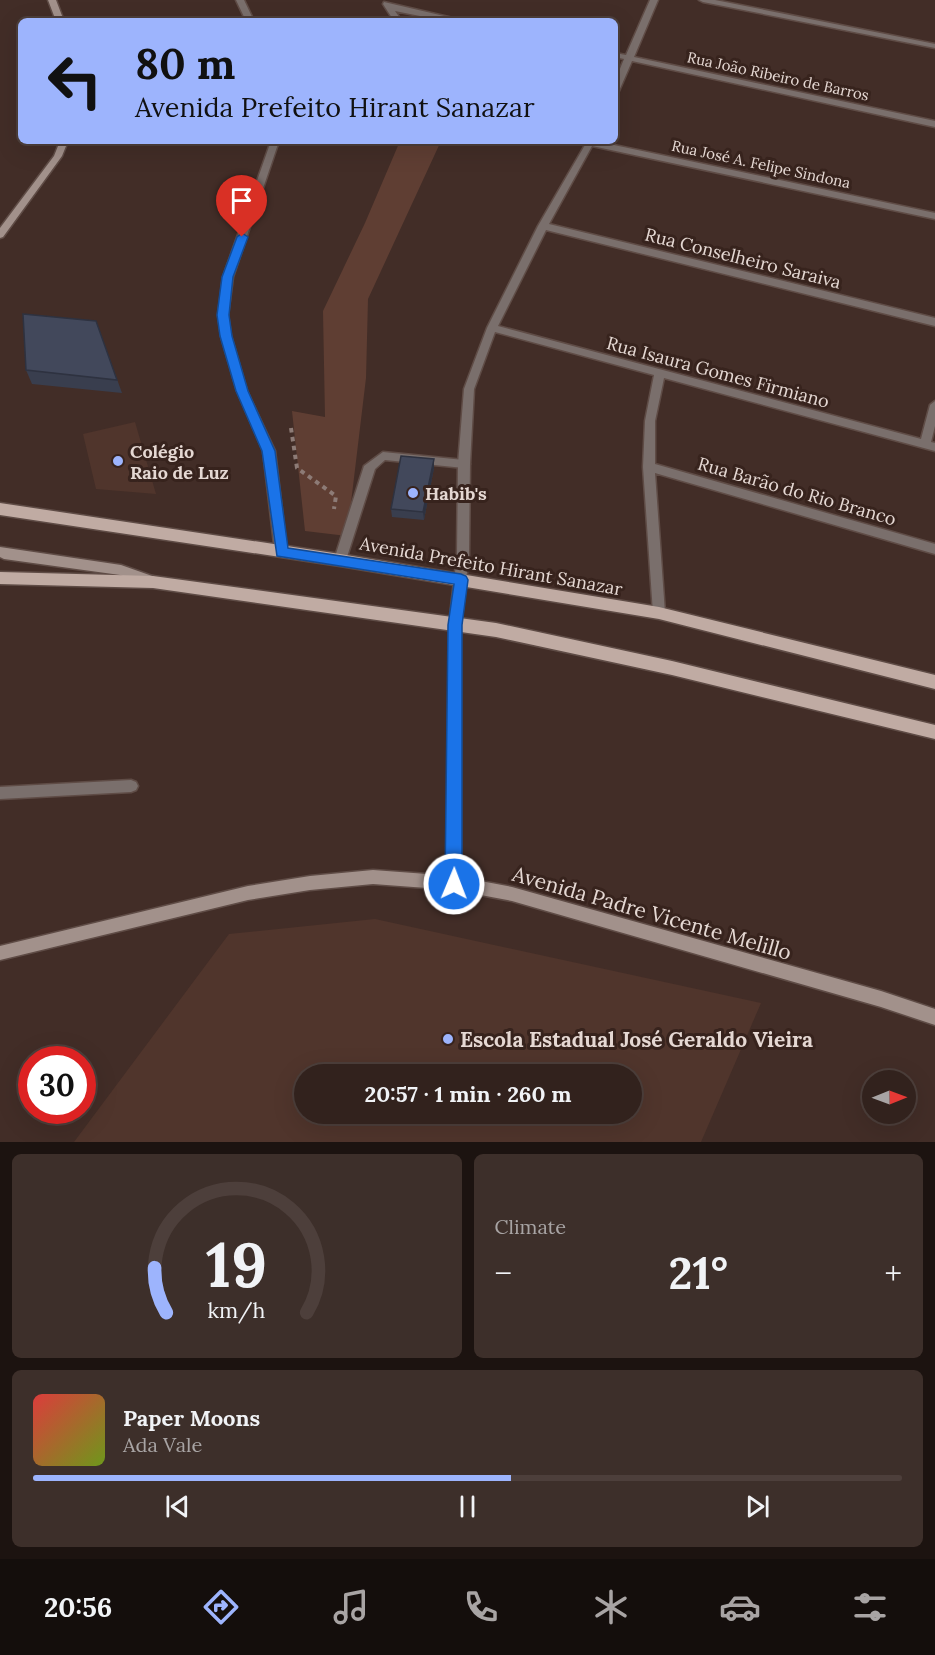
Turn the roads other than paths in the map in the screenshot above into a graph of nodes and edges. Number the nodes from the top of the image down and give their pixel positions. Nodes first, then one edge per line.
1 (52, 0) edge
2 (240, 0) edge
3 (654, 0) edge
4 (703, 0) edge
5 (387, 3) edge
6 (59, 18) edge
7 (249, 18) edge
8 (396, 18) edge
9 (445, 18) edge
10 (935, 46) edge
11 (618, 56) edge
12 (631, 58) junction
13 (618, 85) edge
14 (935, 124) edge
15 (63, 144) edge
16 (274, 144) edge
17 (586, 144) edge
18 (596, 144) edge
19 (935, 216) edge
20 (543, 226) junction
21 (0, 235) edge
22 (935, 322) edge
23 (492, 328) junction
24 (660, 373) junction
25 (935, 405) edge
26 (930, 445) edge
27 (464, 464) junction
28 (649, 467) junction
29 (0, 509) edge
30 (935, 549) edge
31 (0, 552) edge
32 (281, 552) junction
33 (340, 560) junction
34 (0, 578) edge
35 (461, 580) junction
36 (153, 582) junction
37 (659, 613) junction
38 (455, 625) junction
39 (935, 682) edge
40 (935, 732) edge
41 (131, 786) dead end
42 (0, 793) edge
43 (454, 884) junction
44 (0, 953) edge
45 (935, 1017) edge

1 - 6 main road
2 - 7 street
3 - 12 street
4 - 10 street
5 - 8 street
5 - 9 street
11 - 12 street, Rua João Ribeiro de Barros
12 - 13 street
12 - 14 street, Rua João Ribeiro de Barros
15 - 21 main road
16 - 32 street
17 - 20 street
18 - 19 street, Rua José A. Felipe Sindona
20 - 22 street, Rua Conselheiro Saraiva
20 - 23 street
23 - 24 street, Rua Isaura Gomes Firmiano
23 - 27 street
24 - 26 street, Rua Isaura Gomes Firmiano
24 - 28 street
25 - 26 street
27 - 33 street
27 - 35 street
28 - 30 street, Rua Barão do Rio Branco
28 - 37 street
29 - 32 main road, Avenida Prefeito Hirant Sanazar
31 - 36 main road
32 - 33 main road, Avenida Prefeito Hirant Sanazar
33 - 35 main road, Avenida Prefeito Hirant Sanazar
34 - 36 main road
35 - 37 main road, Avenida Prefeito Hirant Sanazar
35 - 38 street
36 - 38 main road
37 - 39 main road, Avenida Prefeito Hirant Sanazar
38 - 40 main road
38 - 43 street
41 - 42 street
43 - 44 main road, Avenida Padre Vicente Melillo
43 - 45 main road, Avenida Padre Vicente Melillo

